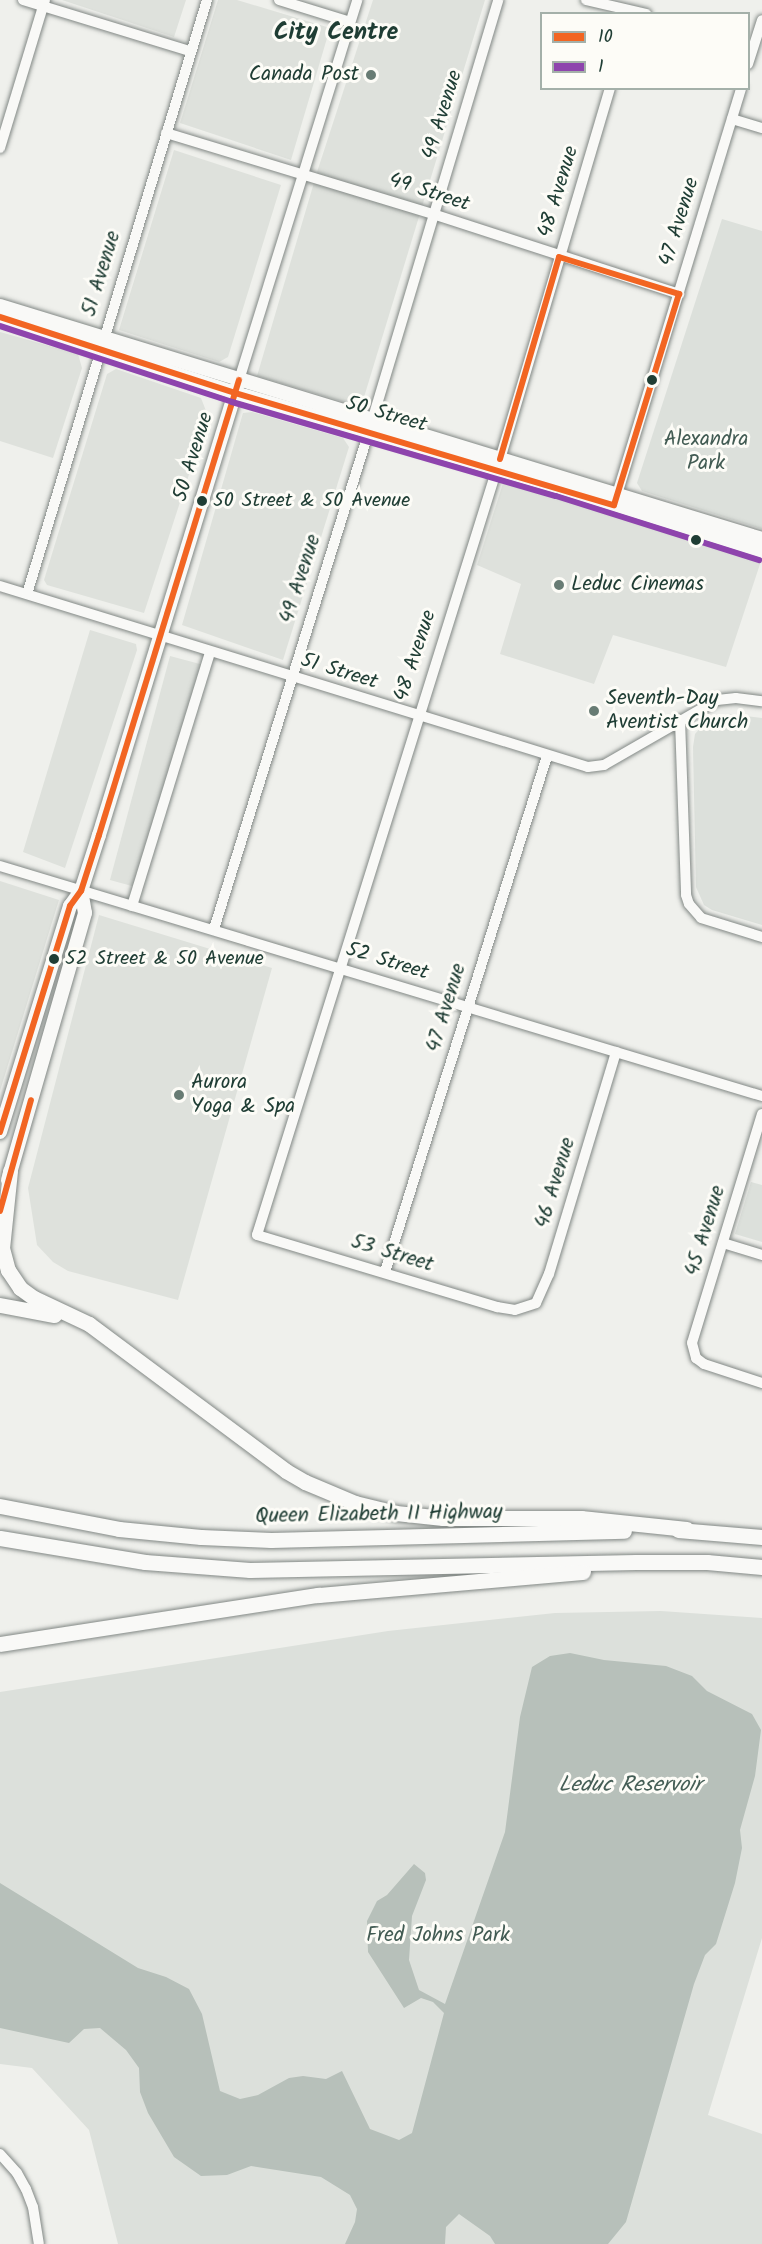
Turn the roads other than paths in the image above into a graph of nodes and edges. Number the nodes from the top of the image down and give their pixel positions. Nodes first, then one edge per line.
1 (23, 0) edge
2 (207, 0) edge
3 (279, 0) edge
4 (357, 0) edge
5 (498, 0) edge
6 (586, 0) edge
7 (44, 3) edge
8 (634, 12) edge
9 (350, 22) junction
10 (758, 26) edge
11 (190, 51) junction
12 (750, 56) edge
13 (609, 90) edge
14 (740, 90) edge
15 (732, 119) junction
16 (762, 128) edge
17 (166, 133) junction
18 (0, 148) edge
19 (303, 175) junction
20 (433, 214) junction
21 (559, 257) junction
22 (679, 294) junction
23 (0, 306) edge
24 (0, 317) edge
25 (101, 345) junction
26 (237, 387) junction
27 (370, 425) junction
28 (498, 464) junction
29 (615, 500) junction
30 (762, 539) edge
31 (762, 551) edge
32 (0, 586) edge
33 (27, 594) junction
34 (162, 637) junction
35 (210, 652) junction
36 (290, 677) junction
37 (762, 701) edge
38 (418, 716) junction
39 (680, 720) junction
40 (547, 756) junction
41 (0, 866) edge
42 (81, 891) junction
43 (132, 906) junction
44 (214, 929) junction
45 (762, 937) edge
46 (340, 968) junction
47 (468, 1007) junction
48 (616, 1052) junction
49 (762, 1096) edge
50 (762, 1114) edge
51 (1, 1130) edge
52 (22, 1134) junction
53 (10, 1171) junction
54 (0, 1211) edge
55 (257, 1235) joint
56 (723, 1243) junction
57 (762, 1255) edge
58 (386, 1272) junction
59 (0, 1305) edge
60 (515, 1310) joint
61 (145, 1366) junction
62 (762, 1383) edge
63 (0, 1506) edge
64 (686, 1529) junction
65 (762, 1537) edge
66 (0, 1538) edge
67 (707, 1562) junction
68 (762, 1566) edge
69 (0, 1644) edge
70 (0, 2154) edge
71 (39, 2244) edge

1 - 7 street
2 - 11 street, 51 Avenue
3 - 9 street
4 - 9 street, 50 Avenue
5 - 20 street, 49 Avenue
6 - 8 street
7 - 11 street
7 - 18 street
9 - 19 street, 50 Avenue
10 - 12 street
11 - 17 street, 51 Avenue
13 - 21 street, 48 Avenue
14 - 15 street, 47 Avenue
15 - 16 street
15 - 22 street, 47 Avenue
17 - 19 street, 49 Street
17 - 25 street, 51 Avenue
19 - 20 street, 49 Street
19 - 26 street, 50 Avenue
20 - 21 street, 49 Street
20 - 27 street, 49 Avenue
21 - 22 street, 49 Street
21 - 28 street, 48 Avenue
22 - 29 street, 47 Avenue
23 - 25 main road, 50 Street
24 - 25 main road, 50 Street
25 - 26 main road, 50 Street
25 - 33 street, 51 Avenue
26 - 27 main road, 50 Street
26 - 34 main road, 50 Avenue
27 - 28 main road, 50 Street
27 - 36 street, 49 Avenue
28 - 29 main road, 50 Street
28 - 38 street, 48 Avenue
29 - 30 main road, 50 Street
29 - 31 main road, 50 Street
32 - 33 street, 51 Street
33 - 34 street, 51 Street
34 - 35 street, 51 Street
34 - 42 main road, 50 Avenue
35 - 36 street, 51 Street
35 - 43 street
36 - 38 street, 51 Street
36 - 44 street, 49 Avenue
37 - 39 street, 51 Street
38 - 40 street, 51 Street
38 - 46 street, 48 Avenue
39 - 40 street, 51 Street
39 - 45 street
40 - 47 street, 47 Avenue
41 - 42 street, 52 Street
42 - 43 street, 52 Street
42 - 51 main road, 50 Avenue
42 - 52 main road, 50 Avenue
43 - 44 street, 52 Street
44 - 46 street, 52 Street
46 - 47 street, 52 Street
46 - 55 street, 48 Avenue
47 - 48 street, 52 Street
47 - 58 street, 47 Avenue
48 - 49 street, 52 Street
48 - 60 street, 46 Avenue
50 - 56 street, 45 Avenue
51 - 52 main road
52 - 53 main road, 50 Avenue
53 - 54 main road, 50 Avenue
53 - 61 highway
55 - 58 street, 53 Street
56 - 57 street
56 - 62 street, 45 Avenue
58 - 60 street, 53 Street
59 - 61 highway
61 - 64 highway
63 - 64 highway, Queen Elizabeth II Highway
64 - 65 highway, Queen Elizabeth II Highway
66 - 67 highway
67 - 68 highway
67 - 69 highway
70 - 71 street

